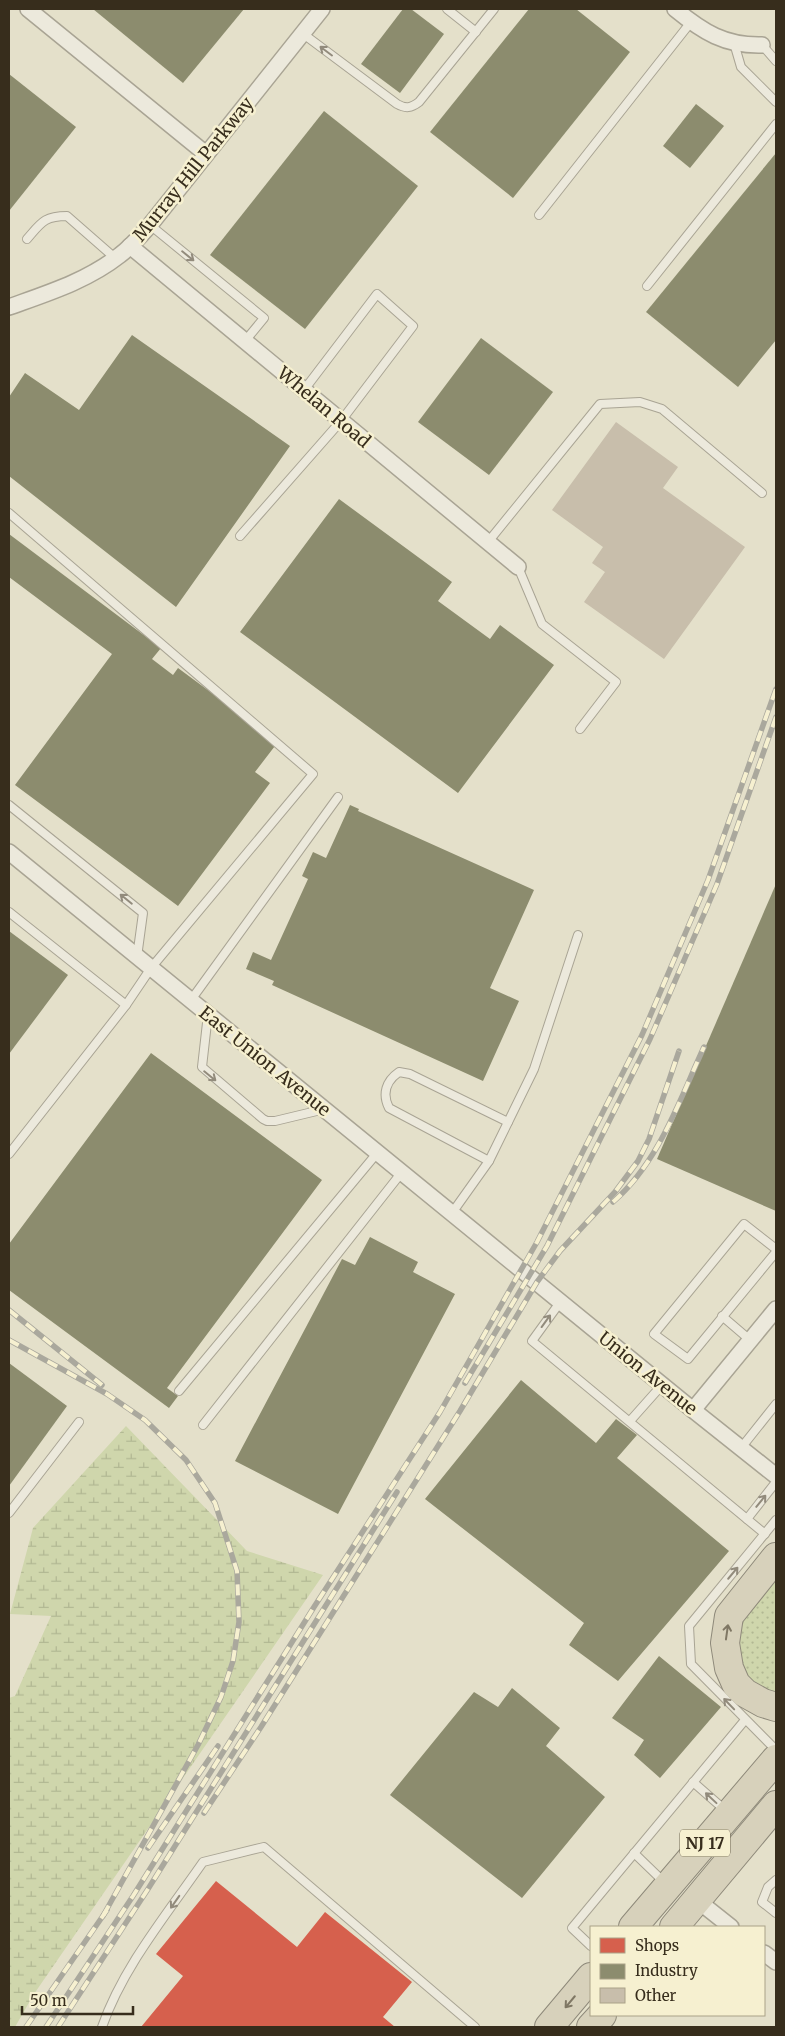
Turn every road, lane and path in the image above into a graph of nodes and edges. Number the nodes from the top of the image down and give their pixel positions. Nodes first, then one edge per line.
1 (28, 9) edge
2 (322, 9) edge
3 (447, 9) edge
4 (494, 9) edge
5 (675, 9) edge
6 (691, 22) junction
7 (476, 32) junction
8 (302, 33) junction
9 (734, 43) junction
10 (762, 45) joint
11 (776, 61) edge
12 (776, 102) edge
13 (776, 124) edge
14 (206, 154) junction
15 (539, 215) dead end
16 (150, 225) junction
17 (27, 239) dead end
18 (130, 246) junction
19 (115, 258) junction
20 (647, 286) dead end
21 (9, 307) edge
22 (245, 341) junction
23 (304, 390) junction
24 (341, 421) junction
25 (762, 493) dead end
26 (9, 514) edge
27 (240, 536) dead end
28 (488, 542) junction
29 (518, 567) joint
30 (580, 729) dead end
31 (338, 797) dead end
32 (9, 804) edge
33 (9, 852) edge
34 (9, 912) edge
35 (578, 935) dead end
36 (137, 956) junction
37 (151, 968) junction
38 (191, 1000) junction
39 (126, 1005) junction
40 (208, 1014) junction
41 (325, 1109) junction
42 (508, 1122) junction
43 (378, 1152) junction
44 (9, 1154) edge
45 (489, 1161) junction
46 (402, 1172) junction
47 (452, 1213) junction
48 (776, 1251) edge
49 (521, 1269) joint
50 (560, 1301) junction
51 (776, 1308) edge
52 (722, 1316) junction
53 (750, 1340) junction
54 (662, 1385) junction
55 (179, 1392) dead end
56 (776, 1404) edge
57 (693, 1410) junction
58 (630, 1421) junction
59 (79, 1422) dead end
60 (203, 1425) dead end
61 (741, 1448) junction
62 (776, 1476) edge
63 (776, 1482) edge
64 (9, 1513) edge
65 (747, 1519) junction
66 (776, 1520) edge
67 (770, 1546) edge
68 (776, 1707) edge
69 (745, 1720) junction
70 (776, 1750) edge
71 (776, 1759) edge
72 (693, 1782) junction
73 (776, 1805) edge
74 (729, 1814) junction
75 (776, 1834) edge
76 (634, 1854) junction
77 (719, 1876) junction
78 (776, 1880) edge
79 (668, 1886) junction
80 (696, 1900) junction
81 (776, 1913) edge
82 (634, 1926) edge
83 (675, 1926) edge
84 (730, 1926) edge
85 (590, 1945) edge
86 (765, 1954) edge
87 (776, 1962) edge
88 (590, 1978) edge
89 (601, 2016) edge
90 (102, 2027) edge
91 (476, 2027) edge
92 (549, 2027) edge
93 (591, 2027) edge

1 - 14 street
2 - 8 street, Murray Hill Parkway
3 - 7 lane
4 - 7 lane
5 - 6 street
6 - 9 street
6 - 15 lane
7 -> 8 lane
8 - 14 street, Murray Hill Parkway
9 - 10 street
9 - 12 lane
10 - 11 lane
13 - 20 lane
14 - 16 street, Murray Hill Parkway
16 - 18 street, Murray Hill Parkway
16 -> 22 lane
17 - 19 lane
18 - 19 street, Murray Hill Parkway
18 - 22 street, Whelan Road
19 - 21 street, Murray Hill Parkway
22 - 23 street, Whelan Road
23 - 24 street, Whelan Road
23 - 24 lane
24 - 27 lane
24 - 28 street, Whelan Road
25 - 28 lane
26 - 37 lane
28 - 29 street, Whelan Road
29 - 30 lane
31 - 38 lane
36 -> 32 lane
33 - 36 street, East Union Avenue
34 - 39 lane
35 - 42 lane
36 - 37 street, East Union Avenue
37 - 38 street, East Union Avenue
37 - 39 lane
38 - 40 street, East Union Avenue
39 - 44 lane
40 - 41 street, East Union Avenue
40 -> 41 lane
41 - 43 street, East Union Avenue
42 - 45 lane
42 - 45 lane
43 - 46 street, East Union Avenue
43 - 55 lane
45 - 47 lane
46 - 47 street, East Union Avenue
46 - 60 lane
47 - 49 street, East Union Avenue
48 - 52 lane
48 - 52 lane
49 - 50 street, Union Avenue
50 - 54 street, Union Avenue
58 -> 50 lane
51 - 53 street
52 - 53 lane
53 - 57 street
54 - 57 street, Union Avenue
54 - 58 lane
56 - 61 lane
57 - 61 street, Union Avenue
58 - 65 lane
59 - 64 lane
61 - 62 street, Union Avenue
65 -> 63 lane
65 - 67 lane
66 - 67 lane
68 -> 67 highway
69 -> 67 lane
69 - 70 lane
69 - 72 lane
71 - 74 highway, NJ 17
74 -> 72 lane
72 - 76 lane
73 - 77 highway, NJ 17
74 - 79 highway, NJ 17
75 - 77 highway
76 - 79 lane
76 - 85 lane
77 - 80 highway, NJ 17
78 - 81 lane
79 - 82 highway, NJ 17
80 - 83 highway, NJ 17
80 - 84 street
86 - 87 street
88 -> 92 highway
89 - 93 highway
91 -> 90 lane

